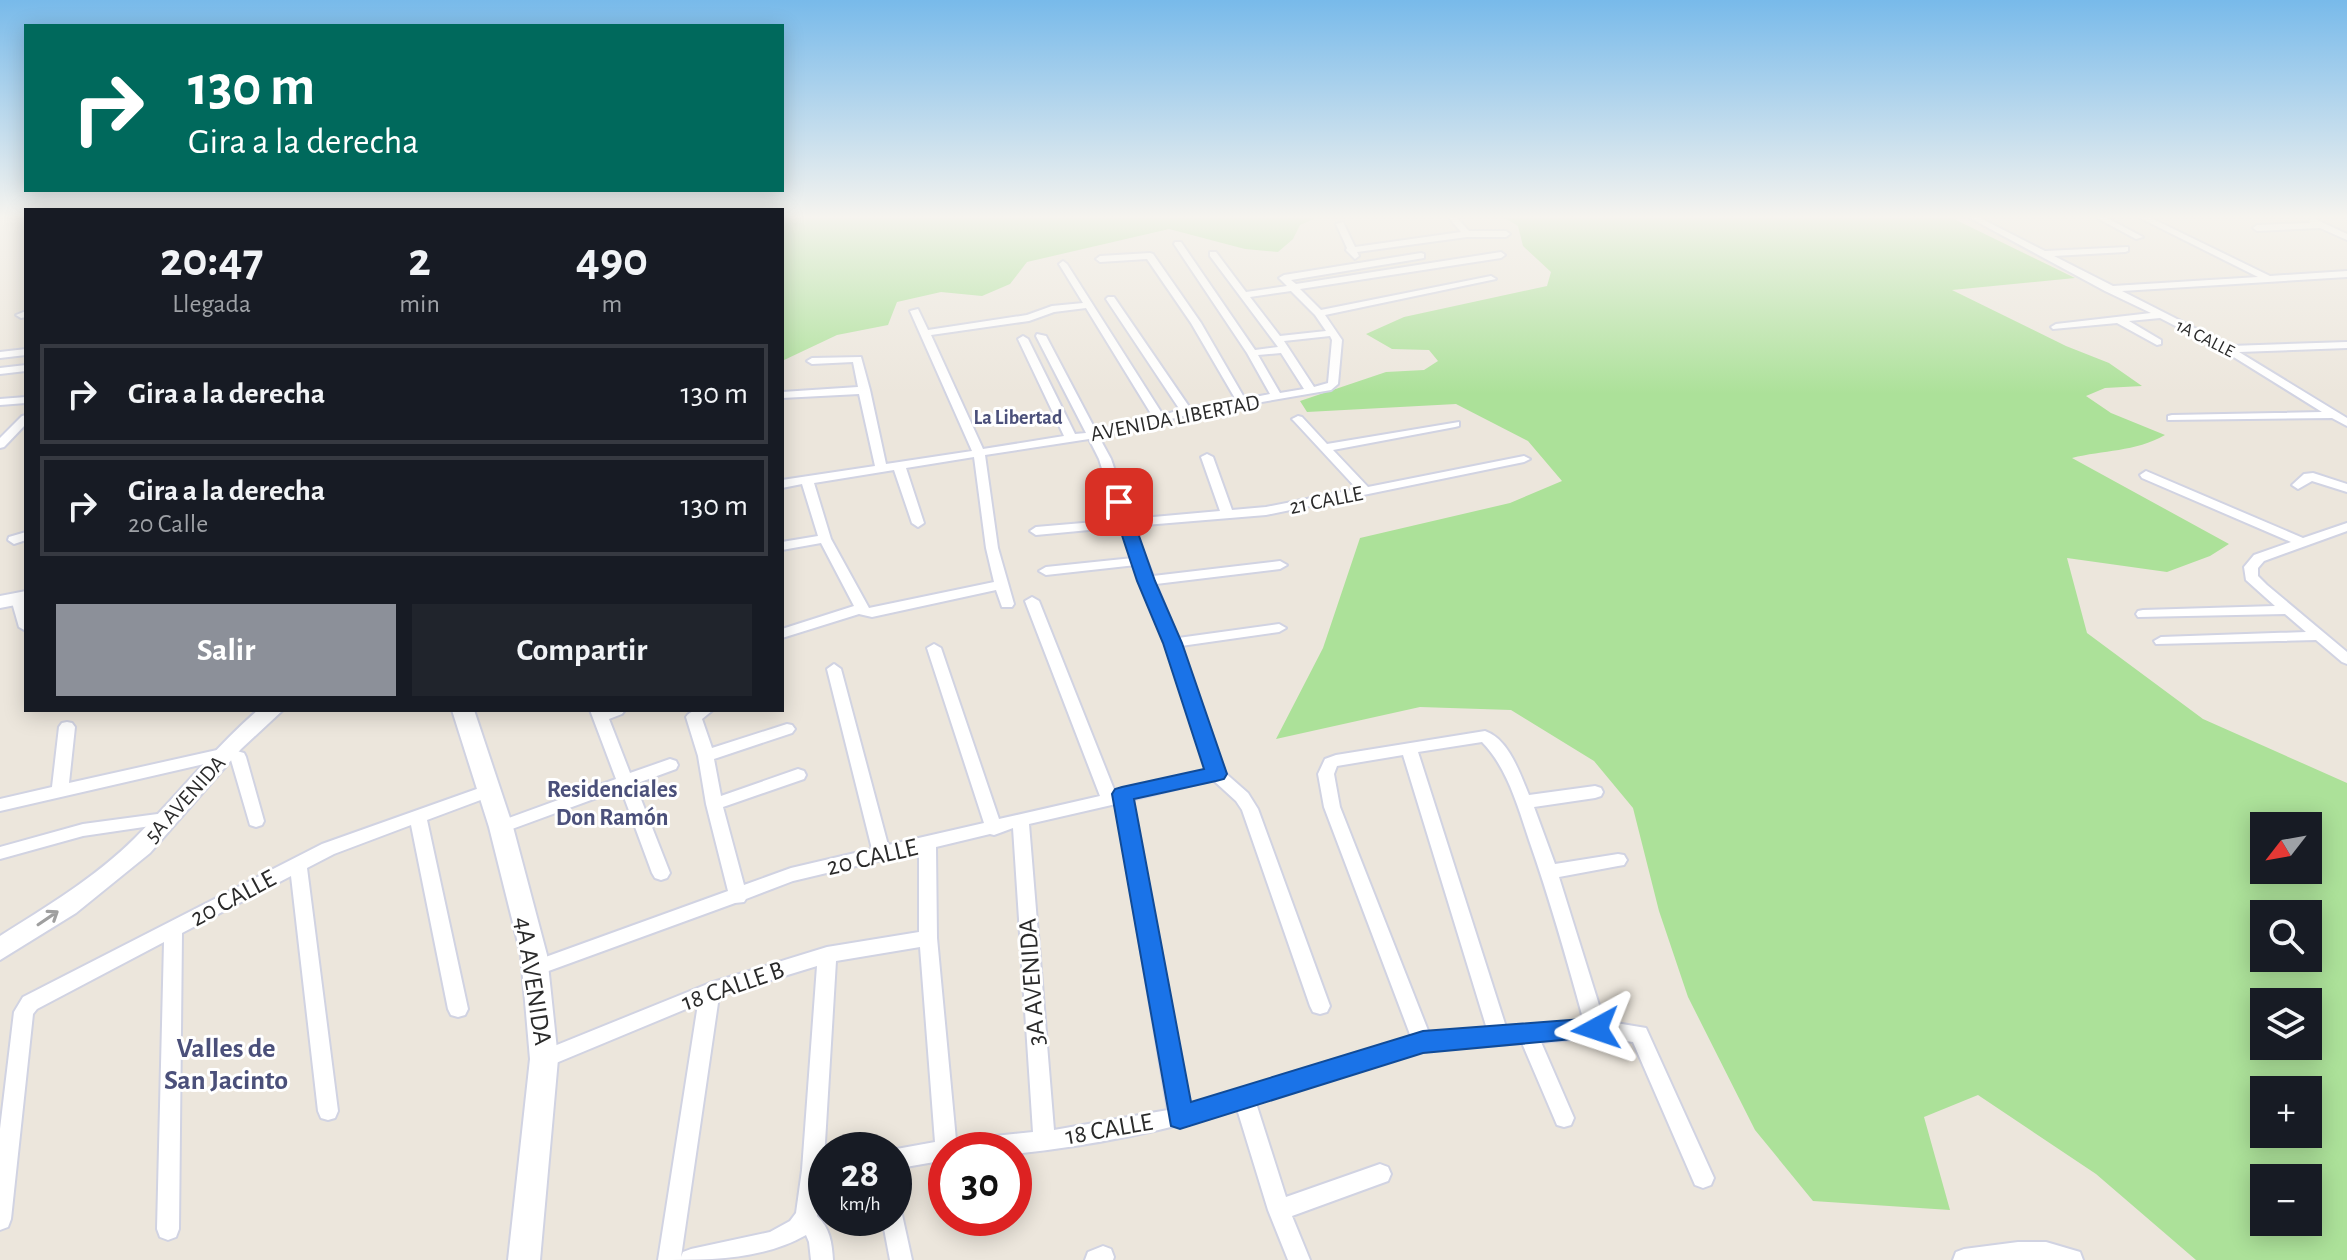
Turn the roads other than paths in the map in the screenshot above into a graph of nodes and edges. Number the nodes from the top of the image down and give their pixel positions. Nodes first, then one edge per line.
1 (1071, 277) edge
2 (1163, 277) edge
3 (1200, 277) edge
4 (1231, 277) edge
5 (1286, 277) edge
6 (1368, 277) edge
7 (2084, 277) edge
8 (2264, 277) edge
9 (2303, 277) edge
10 (1491, 279) dead end
11 (2269, 279) junction
12 (1293, 289) junction
13 (2107, 289) junction
14 (1246, 295) junction
15 (1111, 299) dead end
16 (1088, 305) junction
17 (915, 311) dead end
18 (1319, 313) junction
19 (2159, 315) junction
20 (2118, 319) junction
21 (2056, 327) dead end
22 (925, 333) junction
23 (1333, 333) junction
24 (1041, 336) dead end
25 (1023, 339) dead end
26 (1277, 339) junction
27 (2157, 342) dead end
28 (2347, 345) edge
29 (2228, 349) junction
30 (1283, 350) junction
31 (24, 352) edge
32 (1252, 353) junction
33 (0, 355) edge
34 (812, 361) dead end
35 (24, 368) edge
36 (0, 371) edge
37 (865, 390) junction
38 (1312, 392) junction
39 (784, 395) edge
40 (1277, 397) junction
41 (24, 400) edge
42 (0, 402) edge
43 (1242, 402) junction
44 (1187, 412) junction
45 (2334, 415) junction
46 (2172, 418) dead end
47 (1160, 419) junction
48 (1298, 419) dead end
49 (24, 420) edge
50 (2347, 423) edge
51 (1455, 424) dead end
52 (1093, 435) junction
53 (1071, 438) junction
54 (0, 445) edge
55 (1323, 448) junction
56 (979, 453) junction
57 (1207, 457) dead end
58 (1524, 459) dead end
59 (899, 466) junction
60 (881, 468) junction
61 (2146, 475) dead end
62 (807, 480) junction
63 (784, 484) edge
64 (2298, 485) dead end
65 (2347, 488) edge
66 (1366, 492) junction
67 (1227, 515) junction
68 (918, 523) dead end
69 (1126, 524) junction
70 (2347, 527) edge
71 (1036, 531) dead end
72 (825, 539) junction
73 (2301, 542) junction
74 (784, 546) edge
75 (1139, 561) junction
76 (1280, 565) dead end
77 (1046, 571) dead end
78 (1146, 581) junction
79 (1000, 585) junction
80 (15, 599) edge
81 (1032, 601) dead end
82 (1007, 604) dead end
83 (865, 610) junction
84 (2286, 610) junction
85 (2143, 614) dead end
86 (24, 622) edge
87 (1279, 628) dead end
88 (784, 633) edge
89 (2319, 636) junction
90 (2161, 641) dead end
91 (1173, 643) junction
92 (934, 648) dead end
93 (2347, 659) edge
94 (834, 669) dead end
95 (270, 712) edge
96 (464, 712) edge
97 (700, 712) edge
98 (599, 713) edge
99 (67, 727) dead end
100 (787, 729) dead end
101 (1409, 750) junction
102 (226, 753) junction
103 (706, 756) junction
104 (670, 765) dead end
105 (1216, 774) junction
106 (798, 775) dead end
107 (627, 781) junction
108 (60, 791) junction
109 (488, 791) junction
110 (1595, 792) dead end
111 (1116, 796) junction
112 (1524, 802) junction
113 (714, 804) junction
114 (0, 805) edge
115 (418, 817) junction
116 (165, 819) junction
117 (256, 821) dead end
118 (1021, 823) junction
119 (501, 827) junction
120 (994, 829) junction
121 (927, 844) junction
122 (0, 853) edge
123 (882, 854) junction
124 (1618, 860) dead end
125 (298, 864) junction
126 (1549, 872) junction
127 (661, 873) dead end
128 (738, 897) junction
129 (173, 929) junction
130 (928, 938) junction
131 (0, 949) edge
132 (827, 955) junction
133 (536, 968) junction
134 (710, 991) junction
135 (1320, 1006) dead end
136 (458, 1009) dead end
137 (1596, 1029) junction
138 (1499, 1035) junction
139 (1528, 1035) junction
140 (1423, 1042) junction
141 (544, 1059) junction
142 (1244, 1098) junction
143 (328, 1111) dead end
144 (1180, 1117) junction
145 (1564, 1118) dead end
146 (821, 1132) edge
147 (946, 1132) edge
148 (1044, 1141) junction
149 (1032, 1142) edge
150 (1380, 1174) dead end
151 (1703, 1178) dead end
152 (808, 1210) edge
153 (1279, 1210) junction
154 (0, 1219) edge
155 (805, 1220) junction
156 (168, 1229) dead end
157 (896, 1236) edge
158 (702, 1259) edge
159 (524, 1260) edge
160 (669, 1260) edge
161 (822, 1260) edge
162 (901, 1260) edge
163 (1299, 1260) edge
164 (1964, 1260) edge
165 (2072, 1260) edge

1 - 16 street
2 - 43 street
3 - 32 street
4 - 14 street
5 - 12 street
6 - 12 street
7 - 13 street, 1A CALLE
8 - 11 street
9 - 11 street
10 - 18 street
11 - 13 street
12 - 14 street
12 - 18 street
13 - 19 street, 1A CALLE
14 - 26 street
15 - 44 street
16 - 22 street
16 - 47 street
17 - 22 street
18 - 23 street
19 - 20 street
19 - 29 street, 1A CALLE
20 - 21 street
20 - 27 street
22 - 56 street
23 - 26 street
23 - 38 street, AVENIDA LIBERTAD
24 - 52 street
25 - 53 street
26 - 30 street
28 - 29 street
29 - 45 street, 1A CALLE
30 - 32 street
30 - 38 street
31 - 33 street
32 - 40 street
34 - 37 street
35 - 36 street
37 - 39 street
37 - 60 street
38 - 40 street, AVENIDA LIBERTAD
40 - 43 street, AVENIDA LIBERTAD
41 - 42 street
43 - 44 street, AVENIDA LIBERTAD
44 - 47 street, AVENIDA LIBERTAD
45 - 46 street
45 - 50 street, 1A CALLE
47 - 52 street, AVENIDA LIBERTAD
48 - 55 street
49 - 54 street
51 - 55 street
52 - 53 street, AVENIDA LIBERTAD
52 - 69 street
53 - 56 street, AVENIDA LIBERTAD
55 - 66 street
56 - 59 street, AVENIDA LIBERTAD
56 - 79 street
57 - 67 street
58 - 66 street, 21 CALLE
59 - 60 street, AVENIDA LIBERTAD
59 - 68 street
60 - 62 street, AVENIDA LIBERTAD
61 - 73 street
62 - 63 street, AVENIDA LIBERTAD
62 - 72 street
64 - 65 street
66 - 67 street, 21 CALLE
67 - 69 street, 21 CALLE
69 - 71 street, 21 CALLE
69 - 75 street
70 - 73 street
72 - 74 street
72 - 83 street
73 - 84 street
75 - 77 street
75 - 78 street
76 - 78 street
78 - 91 street
79 - 82 street
79 - 83 street
80 - 86 street
81 - 111 street
83 - 88 street
84 - 85 street
84 - 89 street
87 - 91 street
89 - 90 street
89 - 93 street
91 - 105 street
92 - 120 street
94 - 123 street
95 - 102 street, 5A AVENIDA
96 - 109 street, 4A AVENIDA
97 - 103 street
98 - 107 street
99 - 108 street
100 - 103 street
101 - 112 street
101 - 138 street
101 - 140 street
102 - 108 street
102 - 116 street, 5A AVENIDA
102 - 117 street
103 - 113 street
104 - 107 street
105 - 111 street, 20 CALLE
105 - 135 street
106 - 113 street
107 - 119 street
107 - 127 street
108 - 114 street
109 - 115 street, 20 CALLE
109 - 119 street, 4A AVENIDA
110 - 112 street
111 - 118 street, 20 CALLE
111 - 144 street
112 - 126 street
113 - 128 street
115 - 125 street, 20 CALLE
115 - 136 street
116 - 122 street
131 -> 116 street, 5A AVENIDA
118 - 120 street, 20 CALLE
118 - 148 street, 3A AVENIDA
119 - 133 street, 4A AVENIDA
120 - 121 street, 20 CALLE
121 - 123 street, 20 CALLE
121 - 130 street
123 - 128 street, 20 CALLE
124 - 126 street
125 - 129 street, 20 CALLE
125 - 143 street
126 - 137 street
128 - 133 street, 20 CALLE
129 - 154 street, 20 CALLE
129 - 156 street
130 - 132 street, 18 CALLE B
130 - 147 street
132 - 134 street, 18 CALLE B
132 - 146 street
133 - 141 street, 4A AVENIDA
134 - 141 street, 18 CALLE B
134 - 160 street
137 - 139 street, 18 CALLE
137 - 151 street, 18 CALLE
138 - 139 street, 18 CALLE
138 - 140 street, 18 CALLE
139 - 145 street
140 - 142 street, 18 CALLE
141 - 159 street, 4A AVENIDA
142 - 144 street, 18 CALLE
142 - 153 street
144 - 148 street, 18 CALLE
148 - 149 street, 18 CALLE
150 - 153 street
152 - 155 street
153 - 163 street
155 - 158 street
155 - 161 street
157 - 162 street
164 - 165 street

